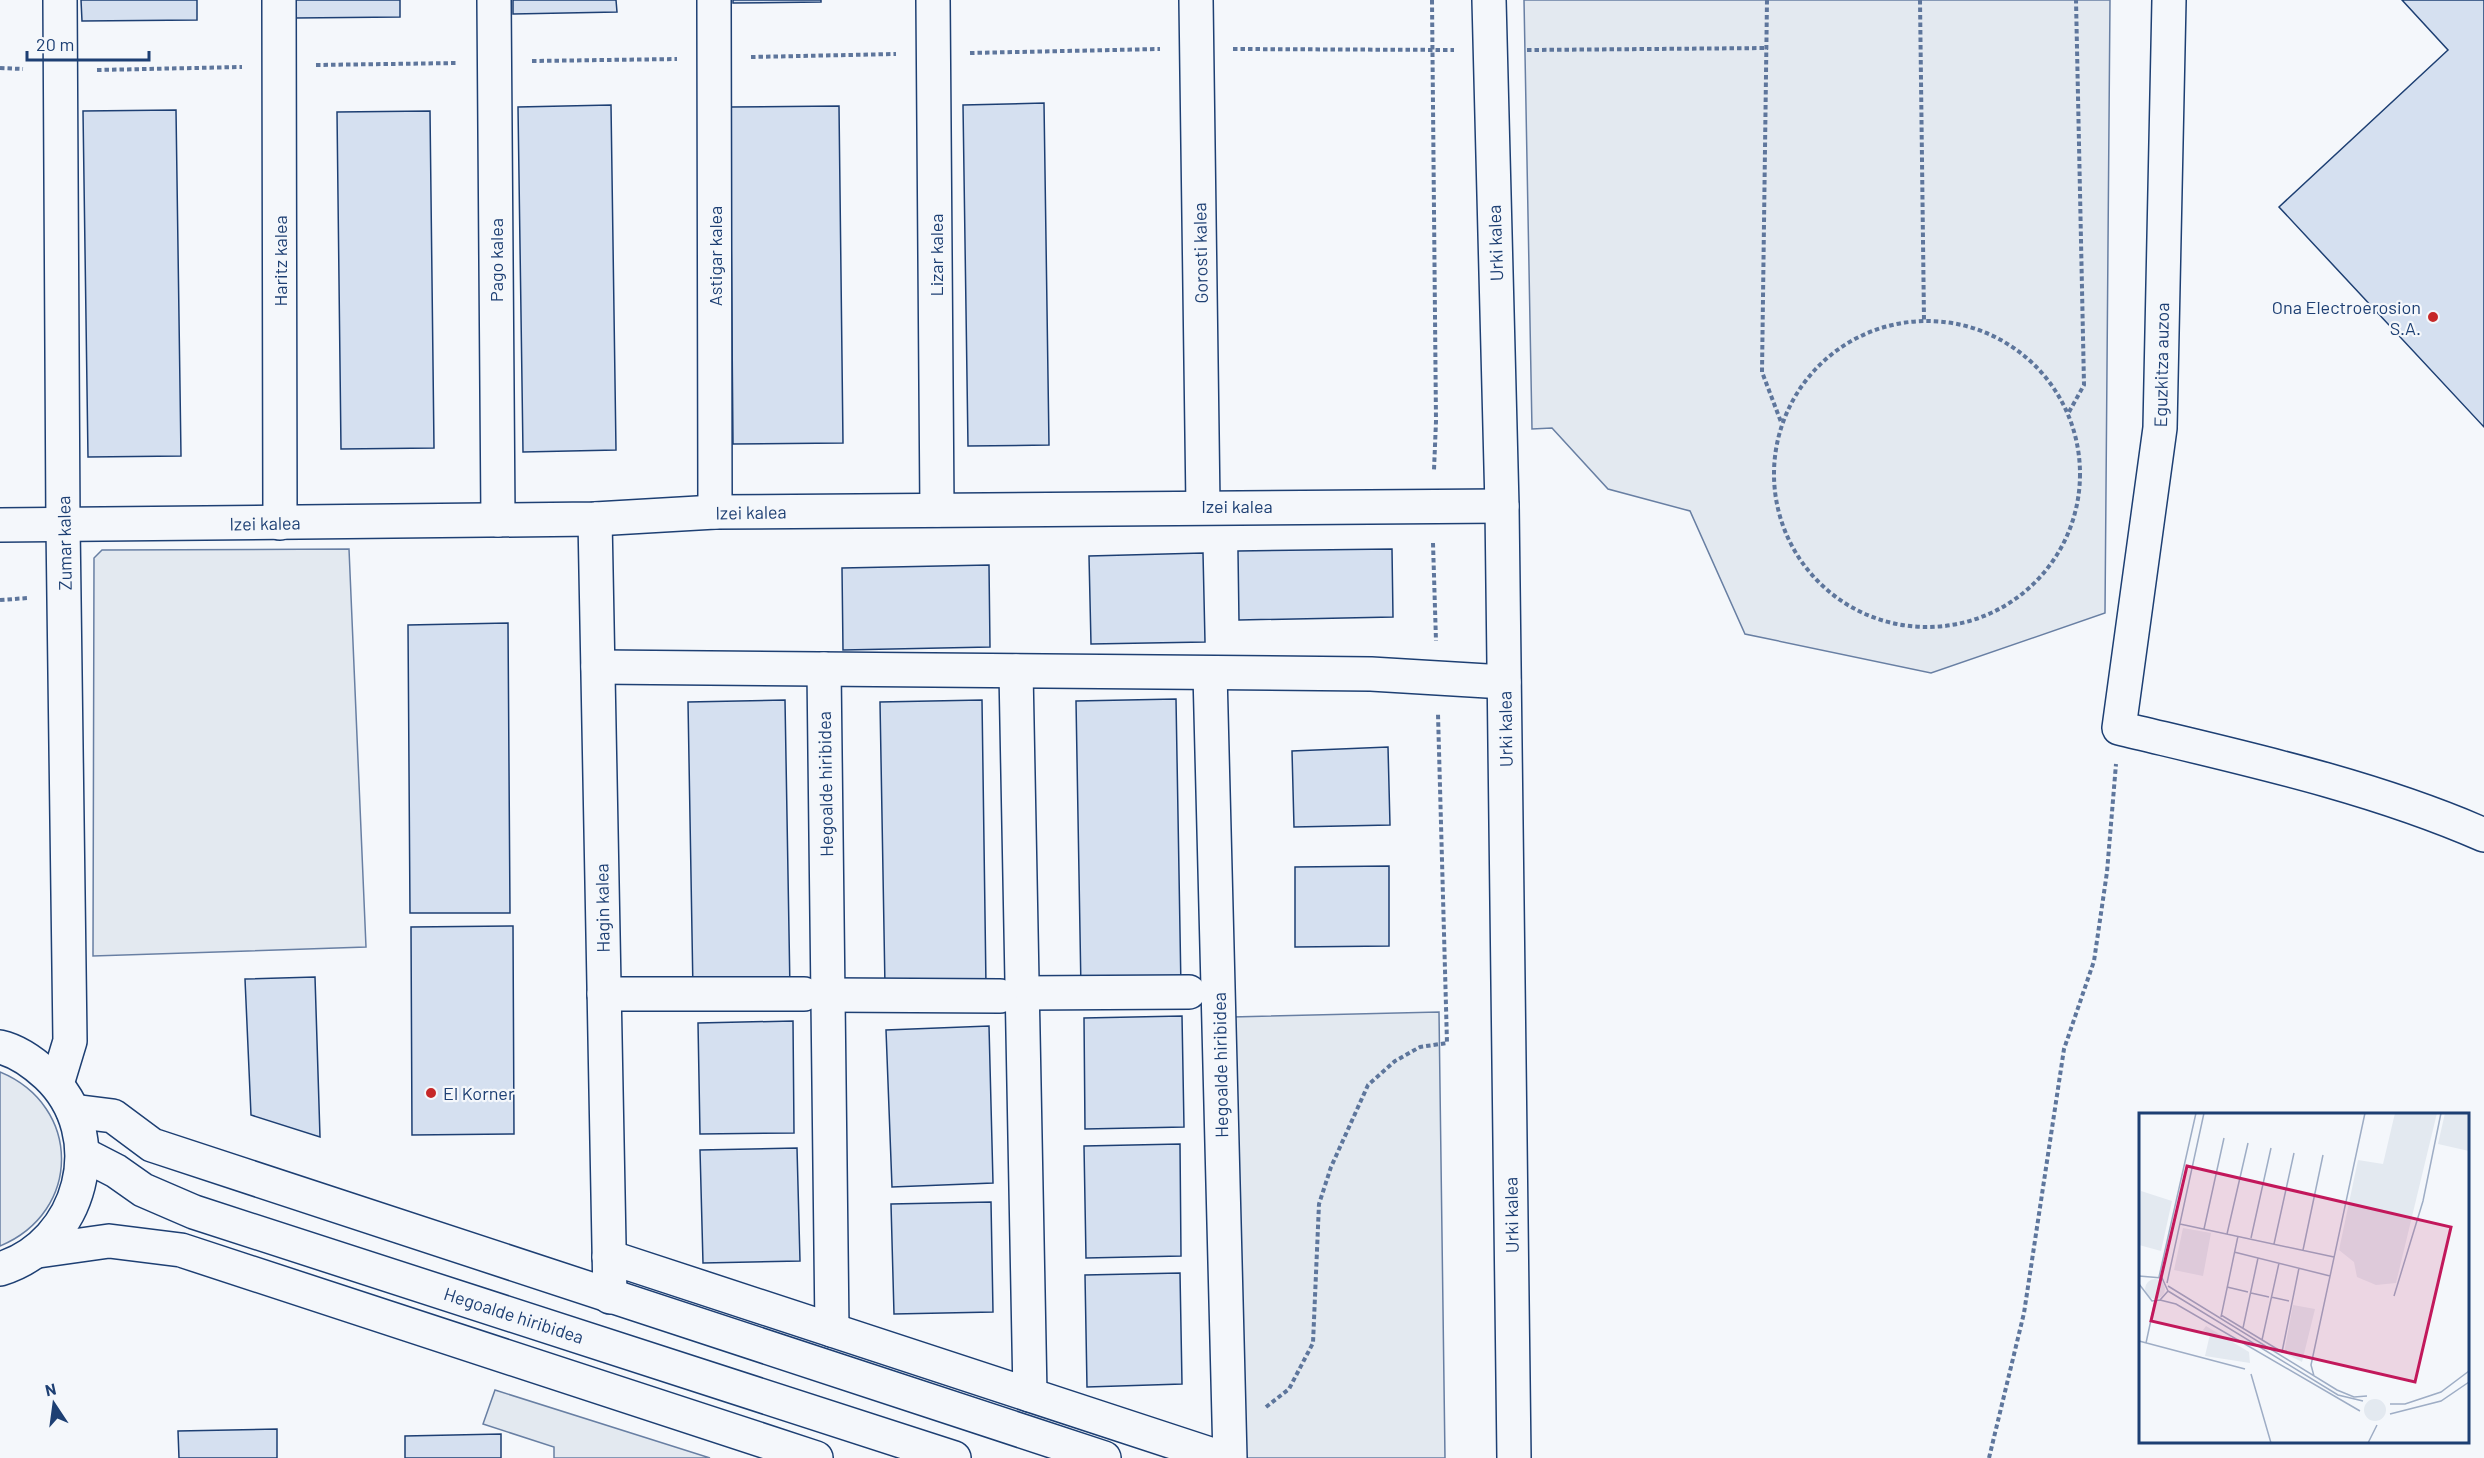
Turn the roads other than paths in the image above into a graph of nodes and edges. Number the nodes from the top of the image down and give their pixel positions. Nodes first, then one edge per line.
1 (60, 0) edge
2 (279, 0) edge
3 (494, 0) edge
4 (714, 0) edge
5 (933, 0) edge
6 (1196, 0) edge
7 (1489, 0) edge
8 (2169, 0) edge
9 (1203, 506) junction
10 (1502, 506) junction
11 (938, 510) junction
12 (715, 512) junction
13 (595, 519) junction
14 (498, 520) junction
15 (280, 522) junction
16 (0, 525) edge
17 (63, 525) junction
18 (598, 667) junction
19 (824, 669) junction
20 (1016, 671) junction
21 (1210, 673) junction
22 (1504, 682) junction
23 (2484, 835) edge
24 (1189, 992) dead end
25 (604, 994) junction
26 (816, 995) junction
27 (1011, 995) junction
28 (0, 1047) edge
29 (65, 1098) junction
30 (83, 1154) junction
31 (38, 1251) junction
32 (609, 1257) junction
33 (0, 1269) edge
34 (610, 1297) junction
35 (832, 1330) junction
36 (1030, 1395) junction
37 (816, 1458) edge
38 (954, 1458) edge
39 (1104, 1458) edge
40 (1222, 1458) edge
41 (1230, 1458) edge
42 (1514, 1458) edge

1 - 17 street, Zumar kalea
2 - 15 street, Haritz kalea
3 - 14 street, Pago kalea
4 - 12 street, Astigar kalea
5 - 11 street, Lizar kalea
6 - 9 street, Gorosti kalea
7 - 10 street, Urki kalea
8 - 23 street, Eguzkitza auzoa
9 - 10 street, Izei kalea
9 - 11 street, Izei kalea
10 - 22 street, Urki kalea
11 - 12 street, Izei kalea
12 - 13 street, Izei kalea
13 - 14 street, Izei kalea
13 - 18 street, Hagin kalea
14 - 15 street, Izei kalea
15 - 17 street, Izei kalea
16 - 17 street, Izei kalea
17 - 29 street, Zumar kalea
18 - 19 street
18 - 25 street, Hagin kalea
19 - 20 street
19 - 26 street, Hegoalde hiribidea
20 - 21 street
20 - 27 street
21 - 22 street
21 - 41 street, Hegoalde hiribidea
22 - 42 street, Urki kalea
24 - 27 street
25 - 26 street
25 - 32 street, Hagin kalea
26 - 27 street
26 - 35 street, Hegoalde hiribidea
27 - 36 street
28 - 29 street
29 - 30 street
29 - 34 street
30 - 31 street
30 - 38 street, Hegoalde hiribidea
31 - 33 street
31 - 37 street
32 - 34 street, Hagin kalea
32 - 35 street
34 - 39 street
35 - 36 street
36 - 40 street

